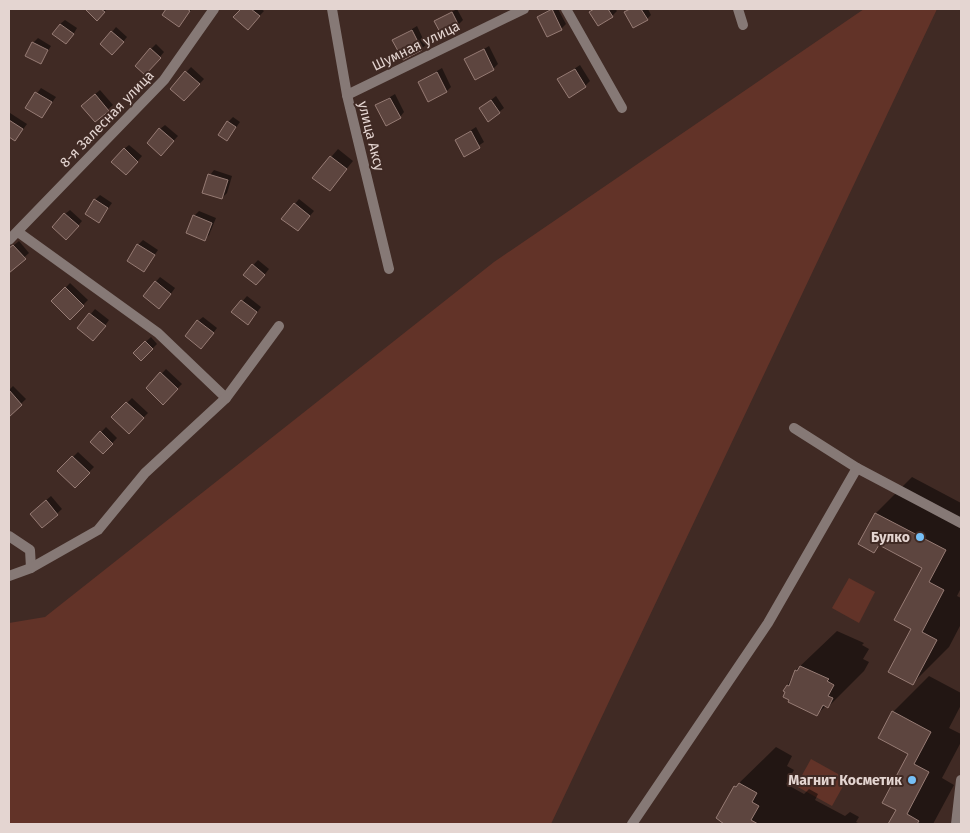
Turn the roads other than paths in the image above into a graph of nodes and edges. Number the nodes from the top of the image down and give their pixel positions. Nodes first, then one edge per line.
1 (214, 9) edge
2 (332, 9) edge
3 (524, 9) edge
4 (566, 9) edge
5 (738, 9) edge
6 (743, 25) dead end
7 (347, 95) junction
8 (622, 108) dead end
9 (18, 232) junction
10 (9, 240) edge
11 (389, 269) dead end
12 (279, 326) dead end
13 (226, 398) junction
14 (794, 428) dead end
15 (857, 468) junction
16 (961, 523) edge
17 (9, 536) edge
18 (31, 568) junction
19 (9, 576) edge
20 (961, 780) edge
21 (632, 824) edge
22 (956, 824) edge

1 - 9 street, 8-я Залесная улица
2 - 7 street, улица Аксу
3 - 7 street, Шумная улица
4 - 8 street
5 - 6 street
7 - 11 street, улица Аксу
9 - 10 street, 8-я Залесная улица
9 - 13 street
12 - 13 street
13 - 18 street
14 - 15 street
15 - 16 street
15 - 21 street
17 - 18 street
18 - 19 street
20 - 22 street

